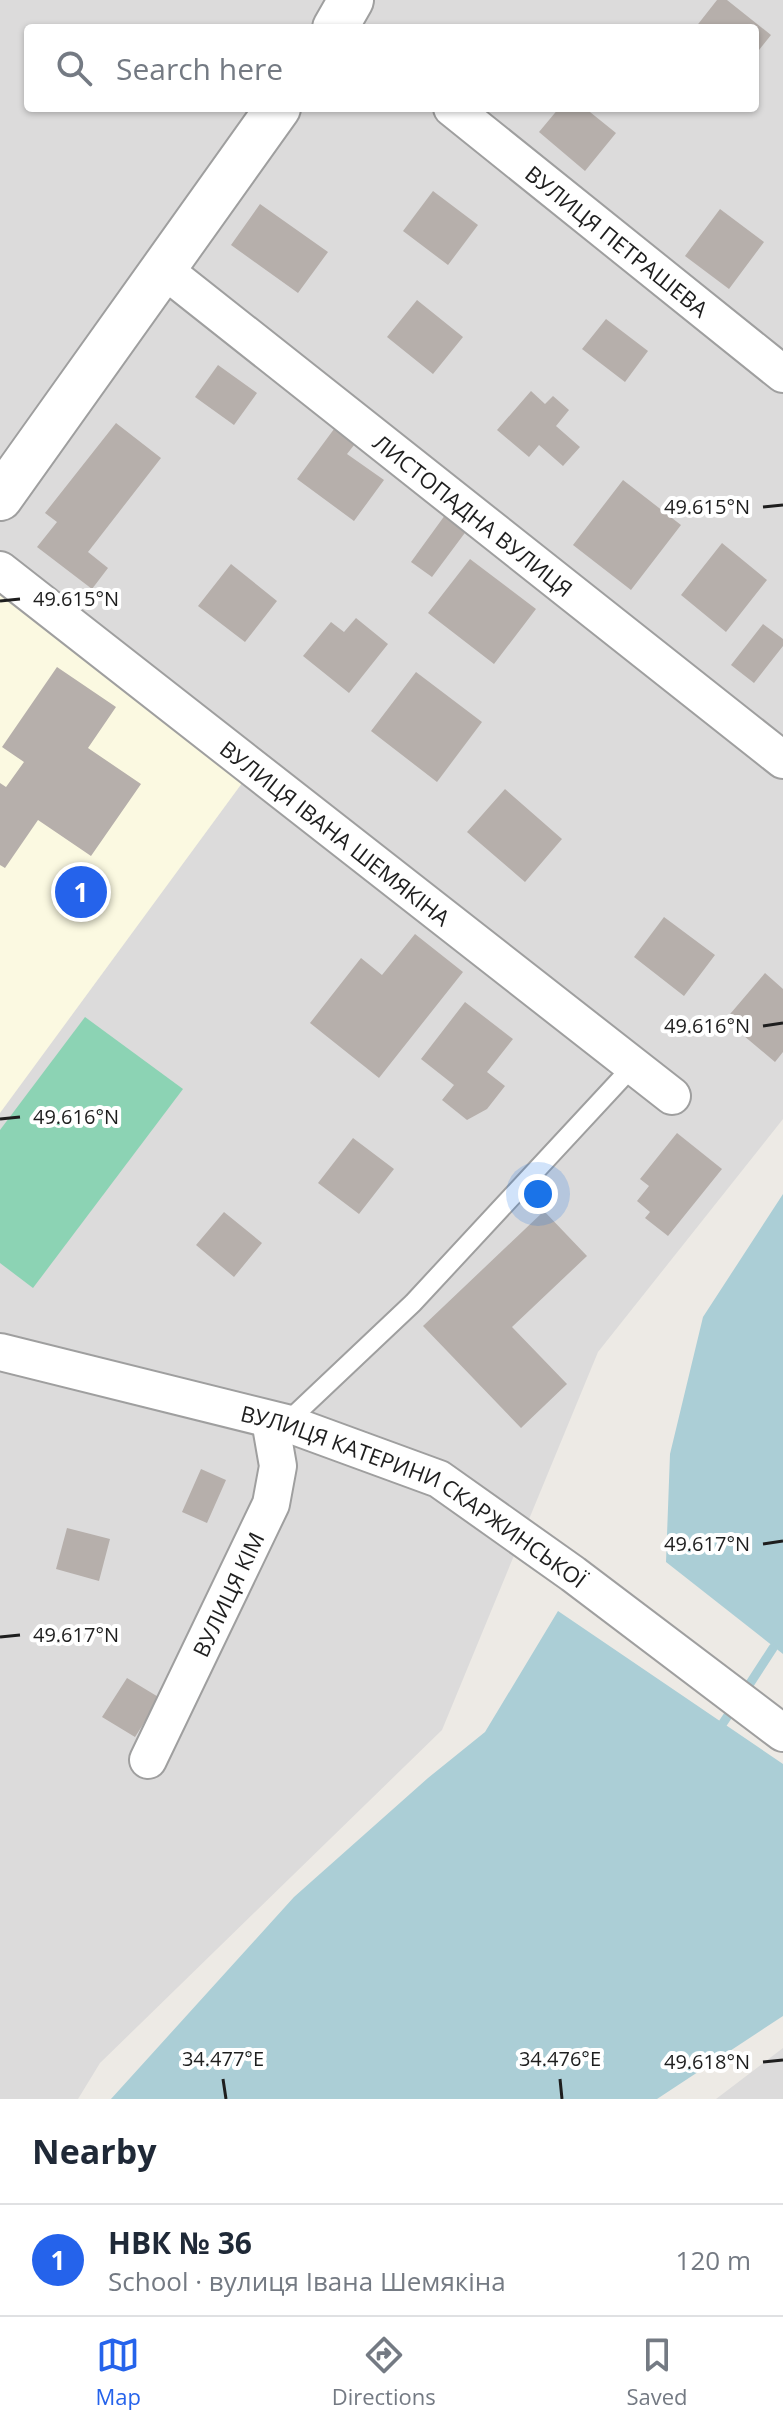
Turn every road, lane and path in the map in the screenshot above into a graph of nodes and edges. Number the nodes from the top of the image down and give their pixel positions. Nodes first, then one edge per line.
1 (275, 112) edge
2 (457, 112) edge
3 (163, 269) junction
4 (783, 374) edge
5 (0, 498) edge
6 (0, 570) edge
7 (783, 760) edge
8 (633, 1066) junction
9 (672, 1096) dead end
10 (0, 1352) edge
11 (278, 1422) junction
12 (783, 1733) edge
13 (148, 1760) dead end

1 - 3 street
2 - 4 street, ВУЛИЦЯ ПЕТРАШЕВА
3 - 5 street
3 - 7 street, ЛИСТОПАДНА ВУЛИЦЯ
6 - 8 street, ВУЛИЦЯ ІВАНА ШЕМЯКІНА
8 - 9 street, ВУЛИЦЯ ІВАНА ШЕМЯКІНА
8 - 11 lane
10 - 11 street, ВУЛИЦЯ КАТЕРИНИ СКАРЖИНСЬКОЇ
11 - 12 street, ВУЛИЦЯ КАТЕРИНИ СКАРЖИНСЬКОЇ
11 - 13 street, ВУЛИЦЯ КІМ

